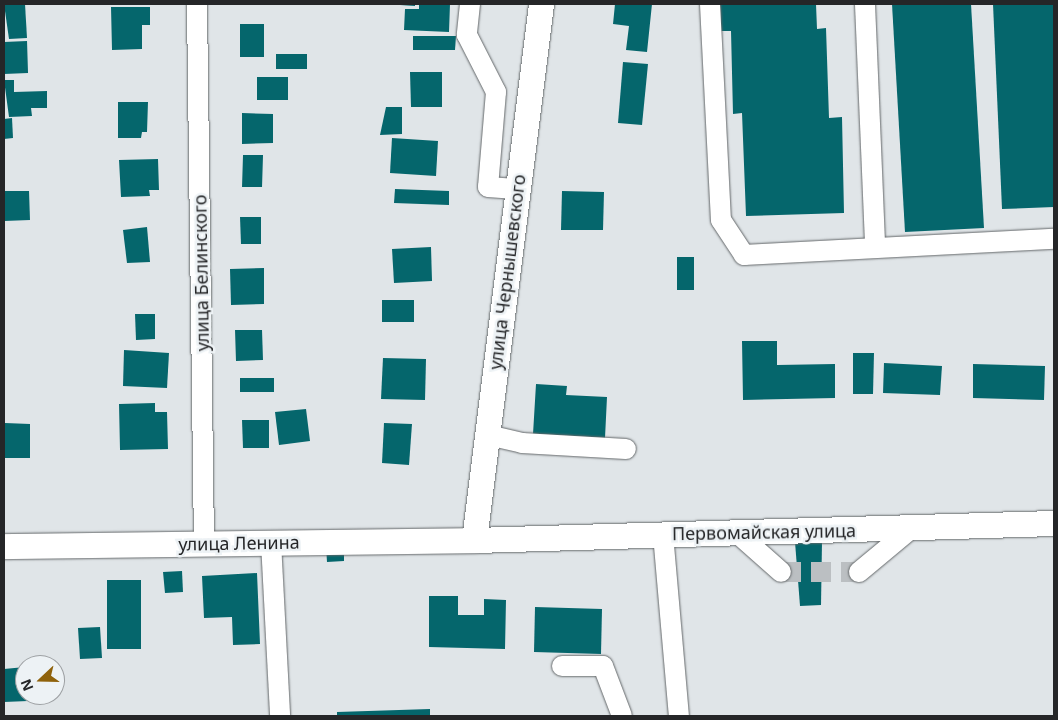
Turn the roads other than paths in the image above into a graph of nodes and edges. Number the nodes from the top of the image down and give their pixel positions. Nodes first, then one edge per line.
1 (198, 4) edge
2 (470, 4) edge
3 (541, 4) edge
4 (710, 4) edge
5 (865, 4) edge
6 (516, 189) junction
7 (1054, 238) edge
8 (875, 247) junction
9 (488, 435) junction
10 (626, 448) dead end
11 (1054, 523) edge
12 (912, 528) junction
13 (736, 532) junction
14 (663, 534) junction
15 (474, 540) junction
16 (271, 542) junction
17 (204, 543) junction
18 (4, 546) edge
19 (781, 572) tunnel mouth
20 (858, 572) tunnel mouth
21 (562, 666) dead end
22 (280, 716) edge
23 (622, 716) edge
24 (680, 716) edge

1 - 17 street, улица Белинского
2 - 6 street
3 - 6 main road, улица Чернышевского
4 - 8 street
5 - 8 street
6 - 9 main road, улица Чернышевского
7 - 8 street
9 - 10 street
9 - 15 main road, улица Чернышевского
11 - 12 main road, Первомайская улица
12 - 13 main road, Первомайская улица
12 - 20 street
13 - 14 main road, Первомайская улица
13 - 19 street
14 - 15 main road, Первомайская улица
14 - 24 street
15 - 16 main road, улица Ленина
16 - 17 main road, улица Ленина
16 - 22 street
17 - 18 main road, улица Ленина
21 - 23 street

